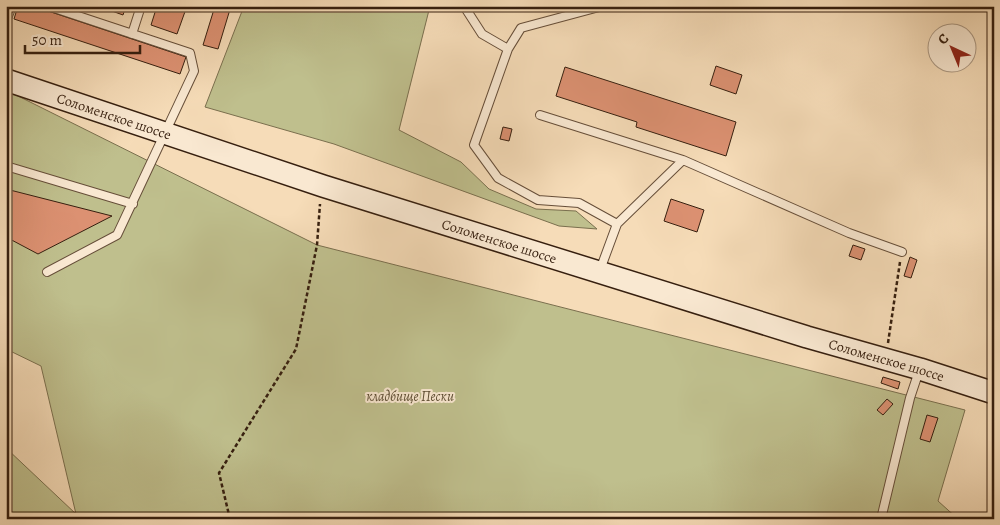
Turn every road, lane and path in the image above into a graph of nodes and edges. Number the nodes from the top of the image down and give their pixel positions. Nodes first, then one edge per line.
1 (12, 6) edge
2 (48, 6) edge
3 (79, 6) edge
4 (141, 6) edge
5 (464, 6) edge
6 (603, 6) edge
7 (76, 15) junction
8 (6, 22) edge
9 (132, 34) junction
10 (508, 49) junction
11 (6, 80) edge
12 (540, 115) dead end
13 (167, 133) junction
14 (683, 160) junction
15 (6, 166) edge
16 (322, 186) junction
17 (132, 204) junction
18 (617, 224) junction
19 (902, 252) joint
20 (47, 272) dead end
21 (600, 272) junction
22 (886, 359) junction
23 (920, 369) junction
24 (994, 393) edge
25 (230, 519) edge
26 (881, 519) edge

1 - 8 lane
2 - 7 lane
3 - 7 lane
4 - 9 lane
5 - 10 lane
6 - 10 lane
7 - 9 lane
9 - 13 lane
10 - 18 lane
11 - 13 main road, Соломенское шоссе
12 - 14 lane
13 - 16 main road, Соломенское шоссе
13 - 17 lane
14 - 18 lane
14 - 19 lane
15 - 17 lane
16 - 21 main road, Соломенское шоссе
16 - 25 path
17 - 20 lane
18 - 21 lane
19 - 22 path
21 - 22 main road, Соломенское шоссе
22 - 23 main road, Соломенское шоссе
23 - 24 main road, Соломенское шоссе
23 - 26 lane

